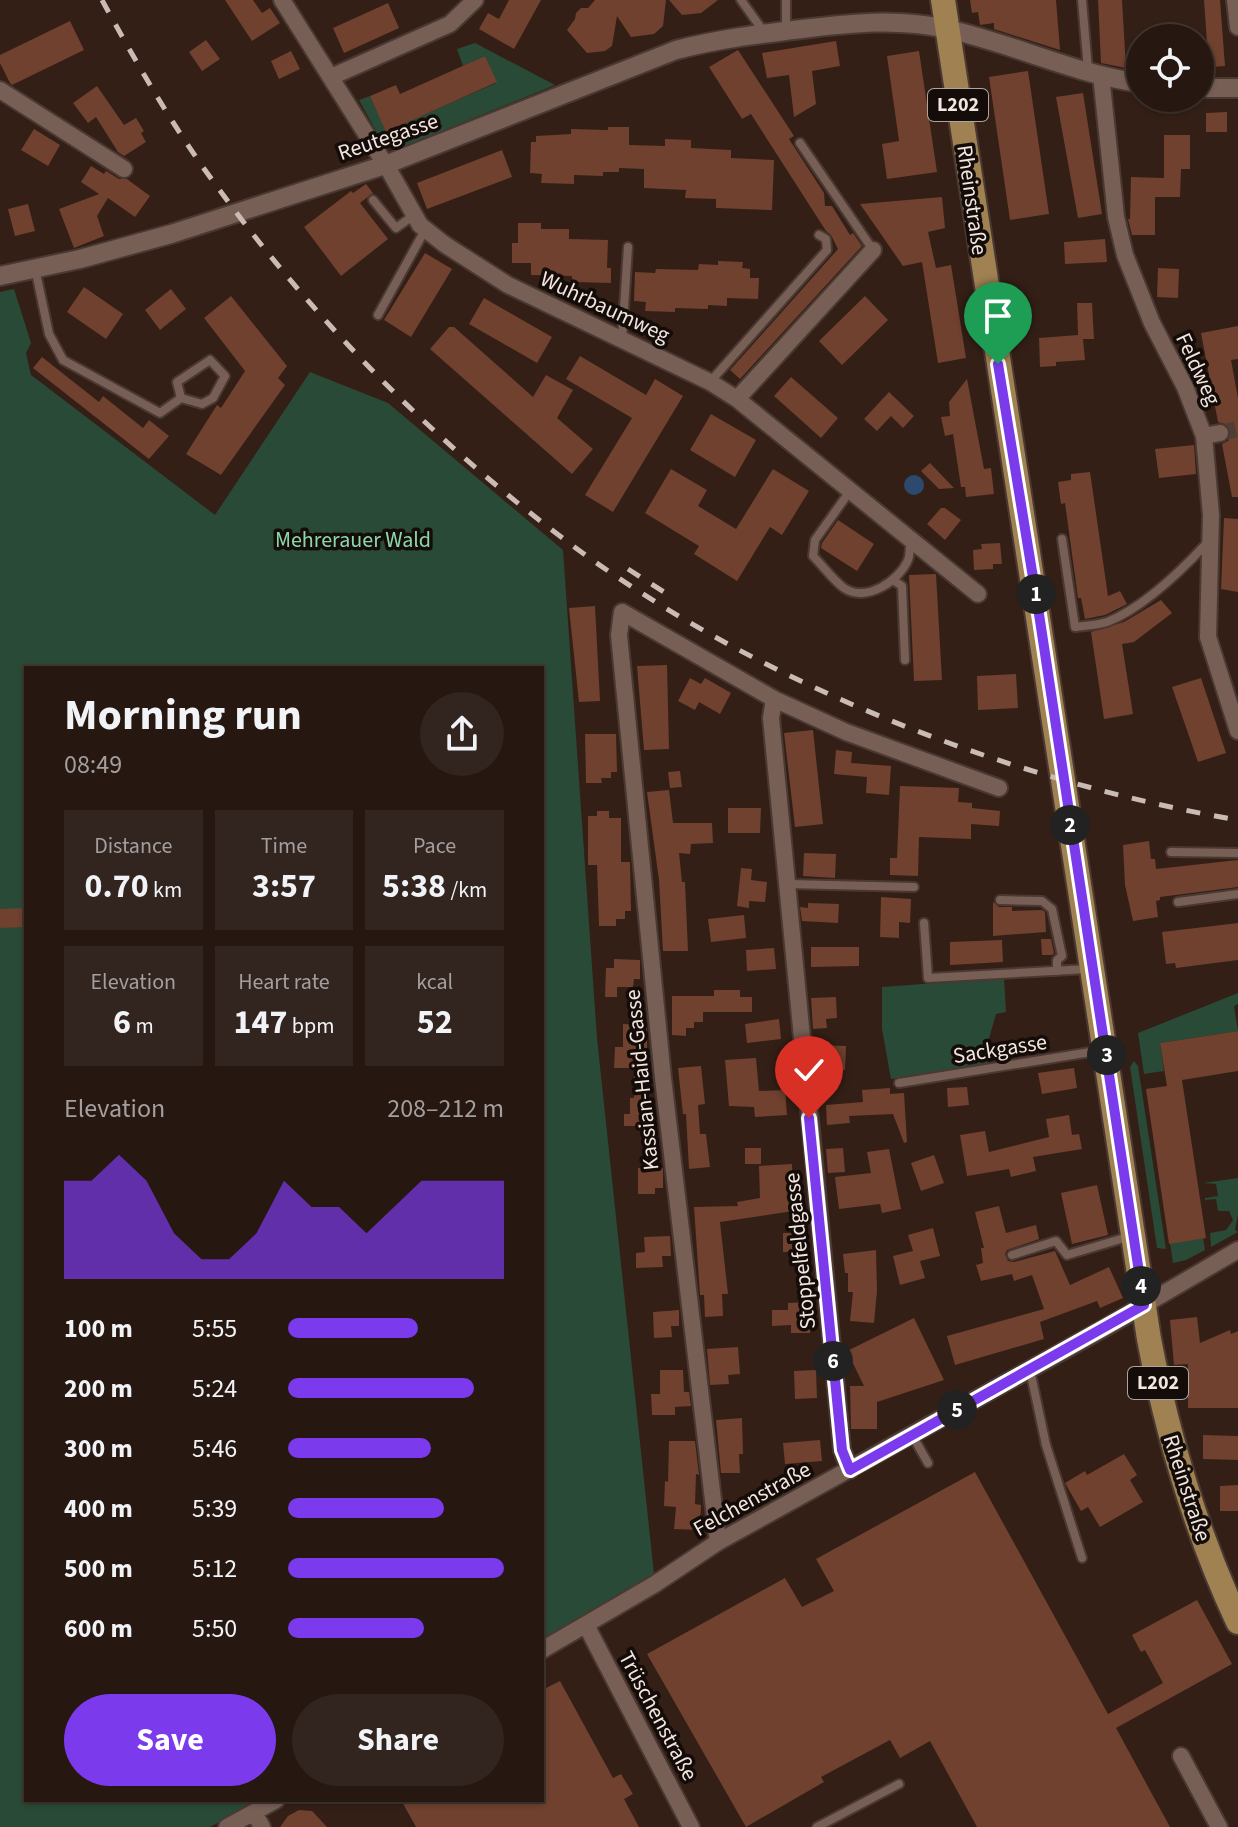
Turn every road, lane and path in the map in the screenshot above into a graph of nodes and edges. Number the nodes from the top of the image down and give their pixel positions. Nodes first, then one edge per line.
1 (282, 0) edge
2 (475, 0) edge
3 (741, 0) edge
4 (786, 0) edge
5 (943, 0) edge
6 (1082, 0) edge
7 (1235, 0) edge
8 (1238, 27) edge
9 (947, 29) junction
10 (786, 31) junction
11 (764, 33) junction
12 (1094, 73) junction
13 (331, 77) junction
14 (1126, 80) edge
15 (1214, 88) edge
16 (1238, 88) edge
17 (0, 90) edge
18 (800, 143) dead end
19 (385, 165) junction
20 (124, 169) dead end
21 (373, 200) dead end
22 (414, 215) junction
23 (426, 230) junction
24 (819, 235) dead end
25 (628, 247) dead end
26 (873, 250) joint
27 (35, 268) junction
28 (0, 276) edge
29 (378, 315) dead end
30 (622, 340) junction
31 (710, 382) junction
32 (181, 398) junction
33 (737, 399) junction
34 (850, 491) junction
35 (1062, 539) dead end
36 (1211, 539) junction
37 (910, 541) junction
38 (893, 580) junction
39 (978, 594) dead end
40 (905, 660) dead end
41 (774, 699) junction
42 (1238, 731) edge
43 (999, 788) dead end
44 (1171, 852) dead end
45 (1238, 853) edge
46 (787, 884) junction
47 (914, 887) dead end
48 (1238, 894) edge
49 (1000, 900) dead end
50 (1178, 902) dead end
51 (924, 923) dead end
52 (1093, 969) junction
53 (1057, 971) junction
54 (1106, 1050) junction
55 (899, 1083) dead end
56 (1134, 1235) junction
57 (1238, 1250) edge
58 (1012, 1255) dead end
59 (1144, 1305) junction
60 (1030, 1369) junction
61 (912, 1435) junction
62 (928, 1463) dead end
63 (850, 1470) junction
64 (718, 1542) junction
65 (1082, 1558) dead end
66 (1238, 1622) edge
67 (586, 1625) junction
68 (544, 1649) edge
69 (1181, 1756) dead end
70 (899, 1784) dead end
71 (274, 1802) edge
72 (258, 1819) edge
73 (227, 1827) edge
74 (691, 1827) edge
75 (817, 1827) edge
76 (1219, 1827) edge

1 - 13 street, Wuhrbaumweg
2 - 13 street
3 - 11 lane
4 - 10 lane
5 - 9 main road, Rheinstraße / L202
6 - 12 lane
7 - 8 street
9 - 10 street, Reutegasse
9 - 12 street, Reutegasse
9 - 52 main road, Rheinstraße / L202
10 - 11 street, Reutegasse
11 - 19 street, Reutegasse
12 - 14 street, Reutegasse
12 - 36 street, Feldweg
13 - 19 street, Wuhrbaumweg
15 - 16 street
17 - 20 street
18 - 26 lane
19 - 22 street, Wuhrbaumweg
19 - 27 street, Reutegasse
21 - 22 lane
22 - 23 street, Wuhrbaumweg
23 - 29 lane
23 - 30 street, Wuhrbaumweg
24 - 31 lane
25 - 30 lane
26 - 33 street
27 - 28 street, Reutegasse
27 - 32 lane
30 - 31 street, Wuhrbaumweg
31 - 33 street, Wuhrbaumweg
32 - 32 lane
33 - 34 street, Wuhrbaumweg
34 - 37 street, Wuhrbaumweg
34 - 38 lane
35 - 36 lane
36 - 42 street, Feldweg
37 - 38 lane
37 - 39 street, Wuhrbaumweg
38 - 40 lane
41 - 43 street
41 - 46 street, Stoppelfeldgasse
41 - 64 street, Kassian-Haid-Gasse
44 - 45 lane
46 - 47 lane
46 - 63 street, Stoppelfeldgasse
48 - 50 lane
49 - 53 lane
51 - 53 lane
52 - 53 lane
52 - 54 main road, Rheinstraße / L202
54 - 55 lane, Sackgasse
54 - 56 main road, Rheinstraße / L202
56 - 58 lane
56 - 59 main road, Rheinstraße / L202
57 - 59 street, Felchenstraße
59 - 60 street, Felchenstraße
59 - 66 main road, Rheinstraße / L202
60 - 61 street, Felchenstraße
60 - 65 lane
61 - 62 lane
61 - 63 street, Felchenstraße
63 - 64 street, Felchenstraße
64 - 67 street, Felchenstraße
67 - 68 street, Felchenstraße
67 - 74 street, Trüschenstraße
69 - 76 street
70 - 75 lane
71 - 72 street
72 - 73 street

